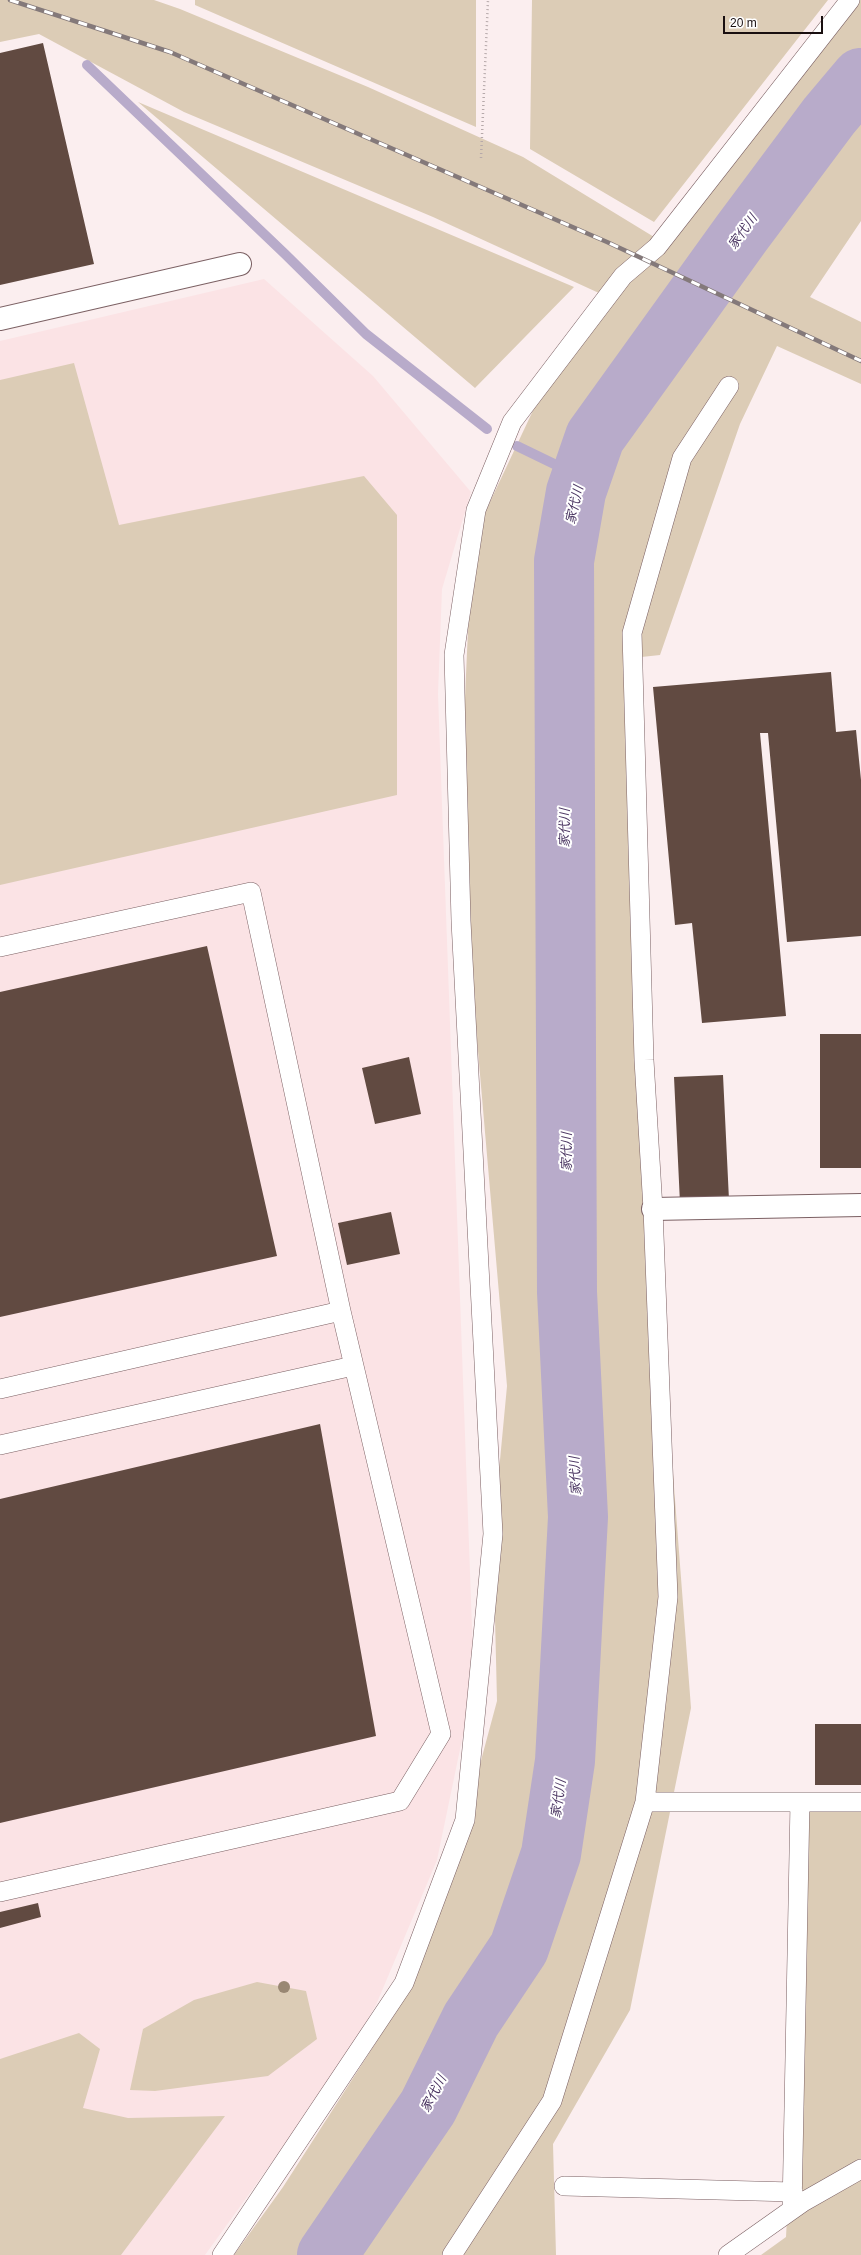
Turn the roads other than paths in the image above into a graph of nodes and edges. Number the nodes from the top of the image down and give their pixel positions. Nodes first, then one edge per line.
1 (850, 0) edge
2 (240, 264) dead end
3 (0, 319) edge
4 (729, 386) dead end
5 (0, 947) edge
6 (861, 1205) edge
7 (653, 1209) junction
8 (341, 1311) junction
9 (353, 1366) junction
10 (0, 1389) edge
11 (0, 1445) edge
12 (646, 1802) junction
13 (800, 1802) junction
14 (861, 1802) edge
15 (0, 1892) edge
16 (861, 2169) edge
17 (564, 2186) dead end
18 (792, 2201) junction
19 (222, 2255) edge
20 (452, 2255) edge
21 (728, 2255) edge

1 - 19 lane
2 - 3 street
4 - 7 lane
5 - 8 lane
6 - 7 street
7 - 12 lane
8 - 9 lane
8 - 10 lane
9 - 11 lane
9 - 15 lane
12 - 13 lane
12 - 20 lane
13 - 14 lane
13 - 18 lane
16 - 18 lane
17 - 18 lane
18 - 21 lane

